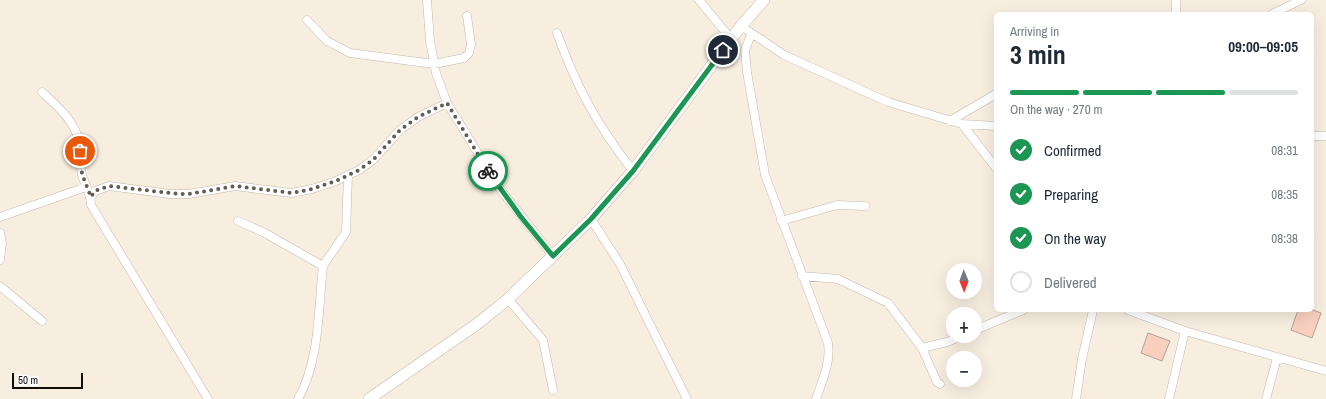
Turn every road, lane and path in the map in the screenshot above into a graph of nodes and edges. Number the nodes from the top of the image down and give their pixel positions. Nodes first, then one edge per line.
1 (428, 0) edge
2 (699, 0) edge
3 (764, 0) edge
4 (1176, 0) edge
5 (1301, 0) edge
6 (1176, 12) edge
7 (1276, 12) edge
8 (467, 16) dead end
9 (307, 20) dead end
10 (741, 26) junction
11 (557, 33) dead end
12 (751, 35) junction
13 (732, 39) junction
14 (434, 64) junction
15 (42, 92) dead end
16 (994, 95) edge
17 (447, 103) junction
18 (950, 121) junction
19 (962, 124) junction
20 (994, 126) edge
21 (1326, 132) edge
22 (1314, 136) edge
23 (1326, 136) edge
24 (994, 165) edge
25 (633, 171) junction
26 (348, 175) junction
27 (86, 188) junction
28 (91, 197) junction
29 (866, 206) dead end
30 (0, 216) edge
31 (591, 219) junction
32 (238, 221) dead end
33 (781, 221) junction
34 (0, 233) edge
35 (553, 256) junction
36 (0, 260) edge
37 (323, 266) junction
38 (802, 276) junction
39 (0, 286) edge
40 (508, 300) junction
41 (1018, 312) edge
42 (1093, 312) edge
43 (1133, 312) edge
44 (42, 321) dead end
45 (982, 327) edge
46 (1185, 331) junction
47 (946, 341) edge
48 (922, 348) junction
49 (1277, 358) junction
50 (1326, 371) edge
51 (940, 384) dead end
52 (552, 390) dead end
53 (208, 399) edge
54 (298, 399) edge
55 (369, 399) edge
56 (687, 399) edge
57 (816, 399) edge
58 (1076, 399) edge
59 (1169, 399) edge
60 (1266, 399) edge

1 - 14 street
2 - 13 street
3 - 10 main road
4 - 6 street
5 - 7 street
8 - 14 street
9 - 14 street
10 - 12 street
10 - 13 main road
11 - 25 street
12 - 18 street
12 - 33 street
13 - 25 main road
14 - 17 street
15 - 27 street
16 - 18 street
17 - 26 street
17 - 35 street
18 - 19 street
19 - 20 street
19 - 24 street
21 - 22 street
22 - 23 street
25 - 31 main road
26 - 28 street
26 - 37 street
27 - 28 street
27 - 30 street
28 - 53 street
29 - 33 street
31 - 35 main road
31 - 56 street
32 - 37 street
33 - 38 street
34 - 36 street
35 - 40 main road
37 - 54 street
38 - 48 street
38 - 57 street
39 - 44 street
40 - 52 street
40 - 55 main road
41 - 45 street
42 - 58 street
43 - 46 street
46 - 49 street
46 - 59 street
47 - 48 street
48 - 51 street
49 - 50 street
49 - 60 street

